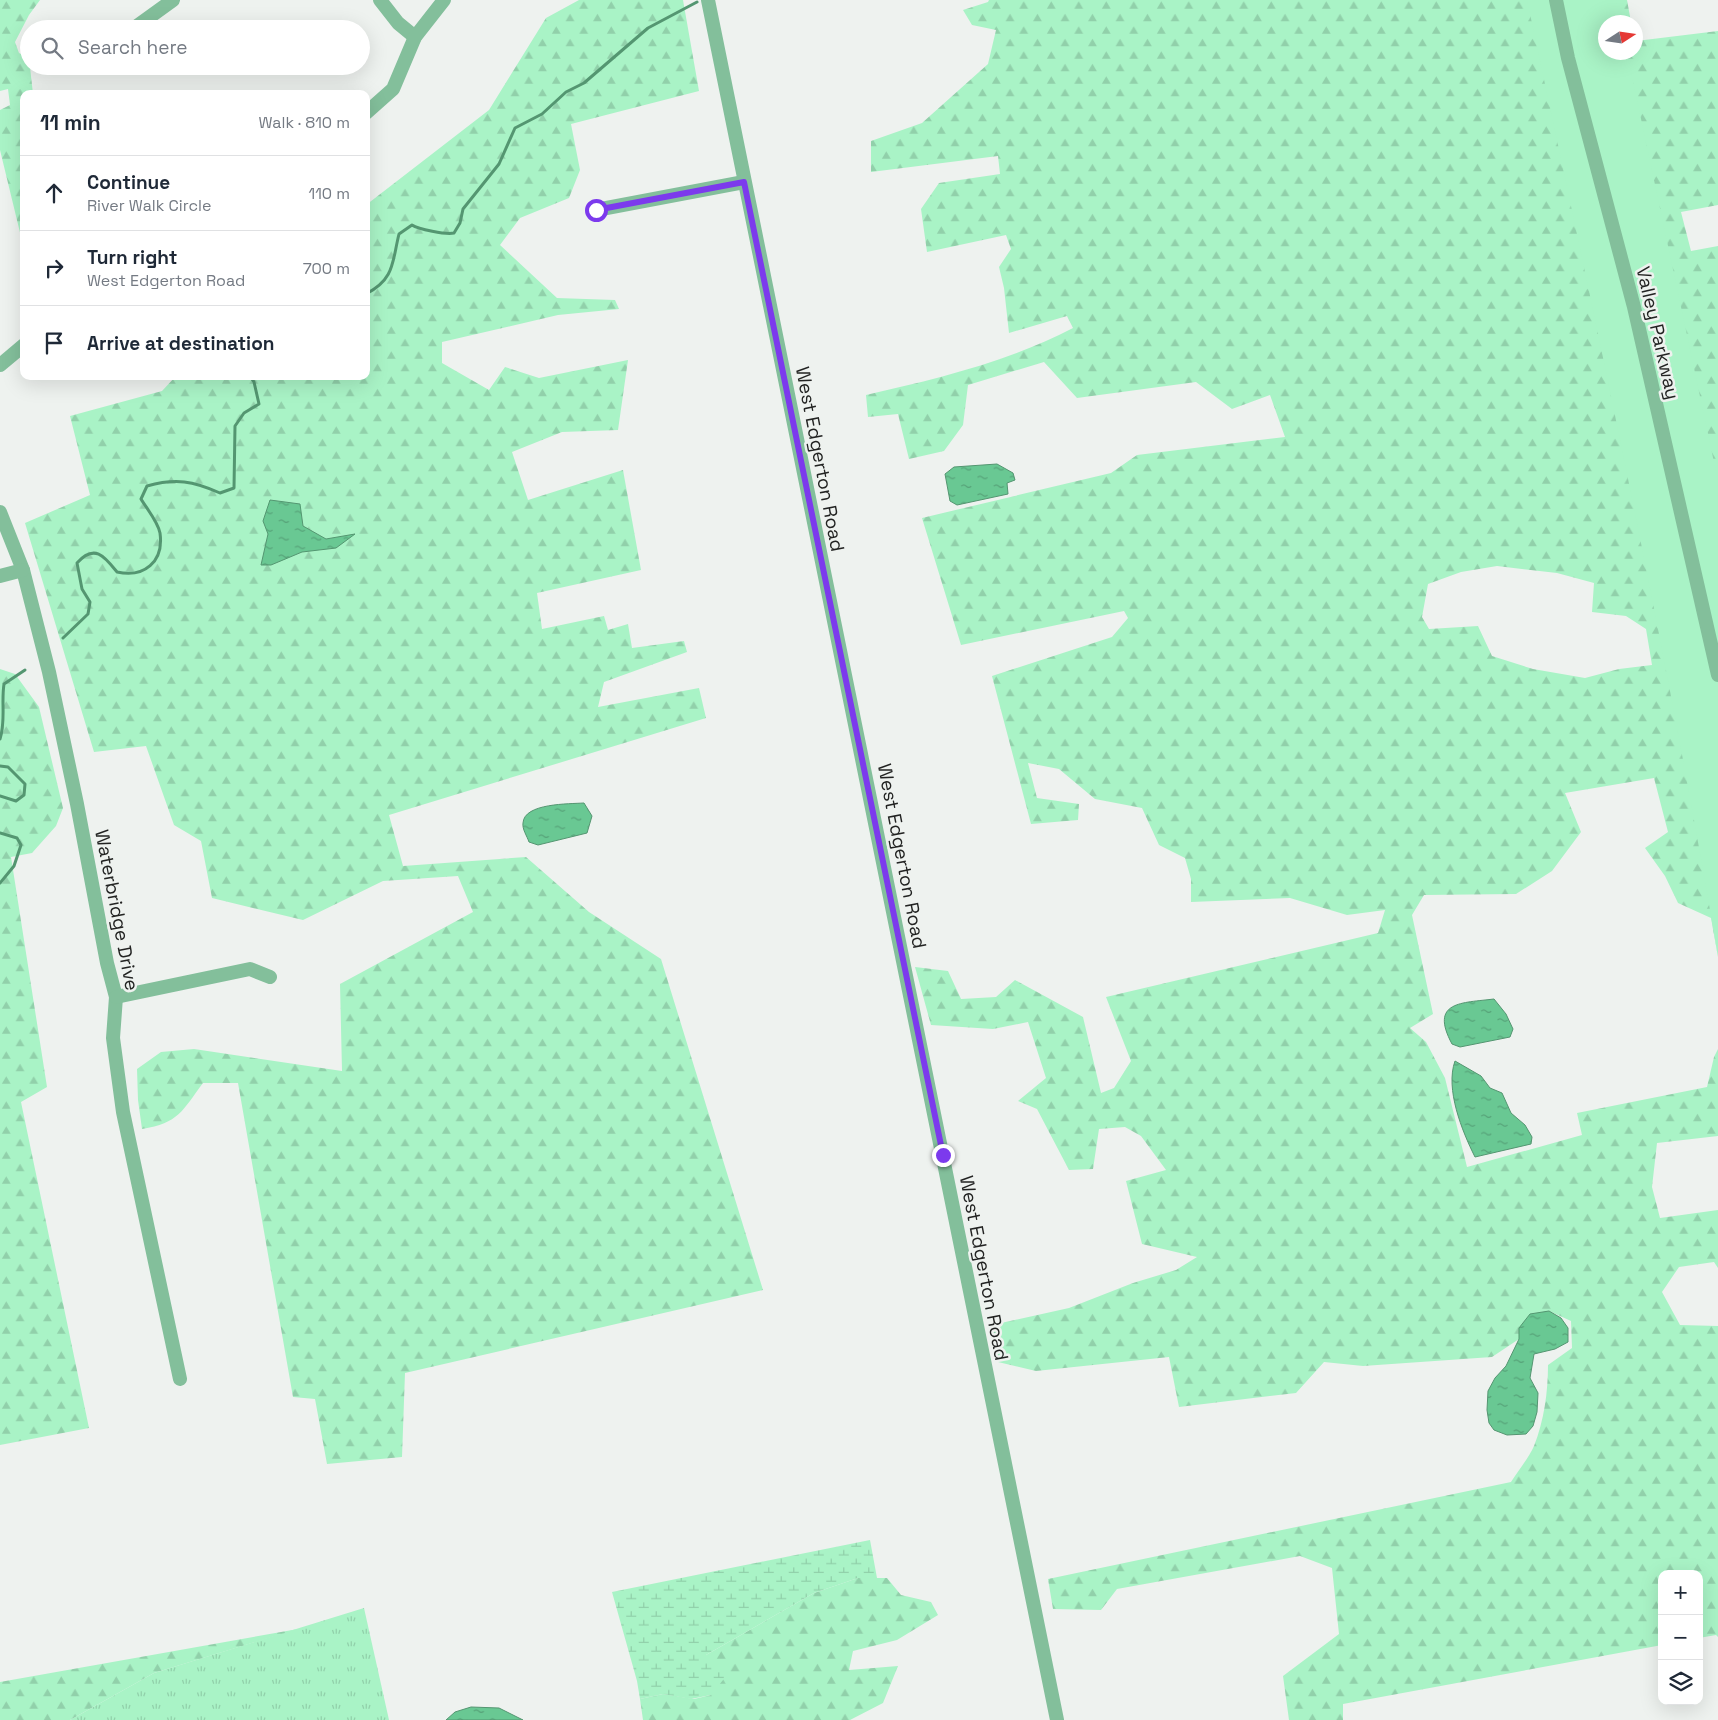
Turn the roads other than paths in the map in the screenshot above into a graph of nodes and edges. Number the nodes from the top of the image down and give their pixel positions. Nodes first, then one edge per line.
1 (173, 0) edge
2 (380, 0) edge
3 (444, 0) edge
4 (708, 0) edge
5 (1556, 0) edge
6 (145, 20) edge
7 (415, 37) junction
8 (370, 109) edge
9 (744, 182) junction
10 (596, 210) dead end
11 (20, 348) edge
12 (0, 364) edge
13 (0, 512) edge
14 (22, 570) junction
15 (0, 576) edge
16 (1718, 675) edge
17 (270, 976) dead end
18 (116, 997) junction
19 (180, 1379) dead end
20 (1057, 1720) edge

1 - 6 street
2 - 7 street
3 - 7 street
4 - 9 street, West Edgerton Road
5 - 16 street, Valley Parkway
7 - 8 street
9 - 10 street
9 - 20 street, West Edgerton Road
11 - 12 street
13 - 14 street, Waterbridge Drive
14 - 15 street
14 - 18 street, Waterbridge Drive
17 - 18 street
18 - 19 street, Waterbridge Drive

